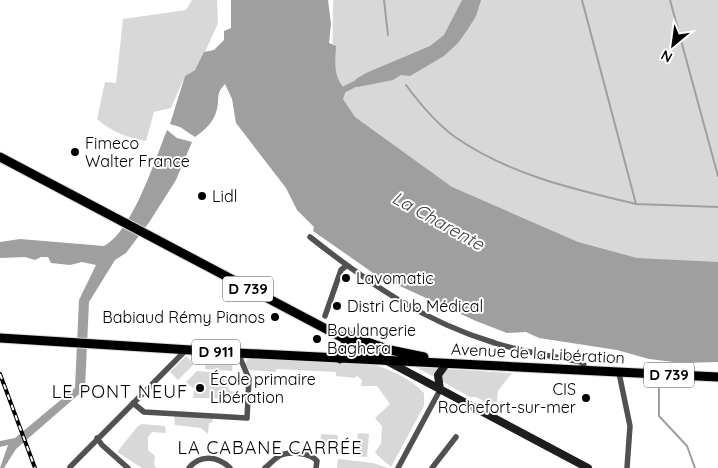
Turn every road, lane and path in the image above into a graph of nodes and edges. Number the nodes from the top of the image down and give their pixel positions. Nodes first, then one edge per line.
1 (0, 157) edge
2 (310, 237) dead end
3 (346, 266) junction
4 (326, 316) dead end
5 (334, 333) junction
6 (0, 338) edge
7 (345, 339) junction
8 (186, 350) junction
9 (238, 353) junction
10 (340, 359) junction
11 (386, 360) junction
12 (446, 364) junction
13 (464, 364) junction
14 (583, 371) junction
15 (619, 373) junction
16 (718, 376) edge
17 (440, 390) junction
18 (133, 403) junction
19 (456, 437) dead end
20 (97, 438) junction
21 (70, 466) dead end
22 (128, 468) edge
23 (188, 468) edge
24 (230, 468) edge
25 (265, 468) edge
26 (316, 468) edge
27 (398, 468) edge
28 (432, 468) edge
29 (588, 468) edge
30 (627, 468) edge

1 - 5 main road, D 739
2 - 3 street
3 - 4 street
3 - 14 street
5 - 7 main road, D 739
5 - 13 main road, D 739
6 - 8 main road, D 911
7 - 10 main road
7 - 11 main road, D 739
8 - 9 main road, D 911
8 - 18 street
9 - 10 main road, D 911
9 - 18 street
10 - 11 main road, D 739
11 - 12 main road, Avenue de la Libération / D 739
11 - 17 main road
12 - 13 main road, Avenue de la Libération / D 739
12 - 17 main road
13 - 14 main road, Avenue de la Libération / D 739
14 - 15 main road, Avenue de la Libération / D 739
15 - 16 main road, Avenue de la Libération / D 739
15 - 30 street
17 - 27 street
17 - 29 main road
18 - 20 street
19 - 28 street
20 - 21 street
20 - 22 street
23 - 24 street
25 - 26 street

